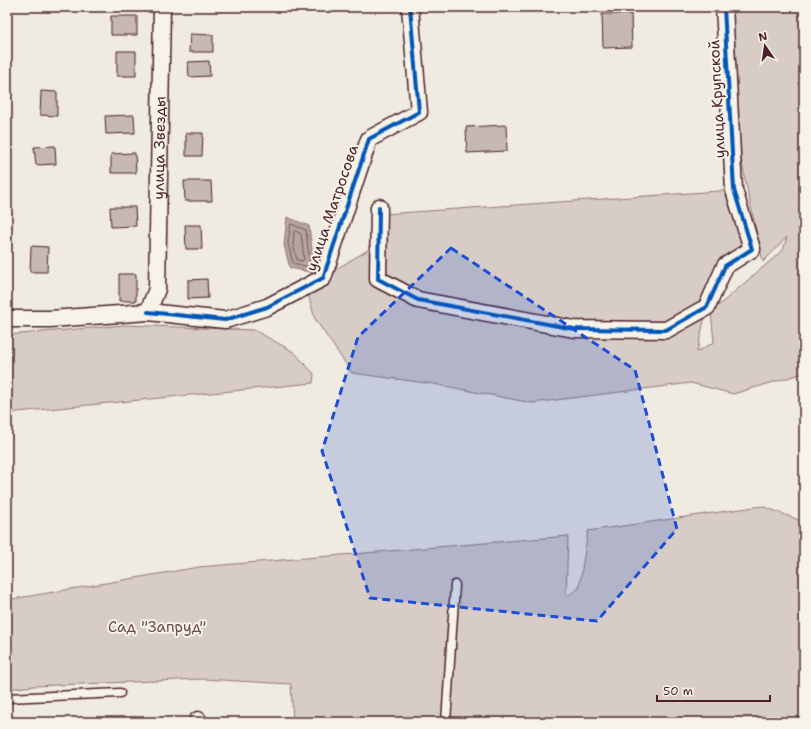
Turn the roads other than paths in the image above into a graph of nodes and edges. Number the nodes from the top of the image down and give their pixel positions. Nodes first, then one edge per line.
1 (162, 7) edge
2 (410, 7) edge
3 (724, 7) edge
4 (379, 207) dead end
5 (148, 312) junction
6 (7, 319) edge
7 (455, 585) dead end
8 (120, 693) dead end
9 (7, 698) edge
10 (446, 722) edge

1 - 5 street, улица Звезды
2 - 5 street, улица Матросова
3 - 4 street, улица Крупской
5 - 6 street, улица Матросова
7 - 10 lane
8 - 9 lane

